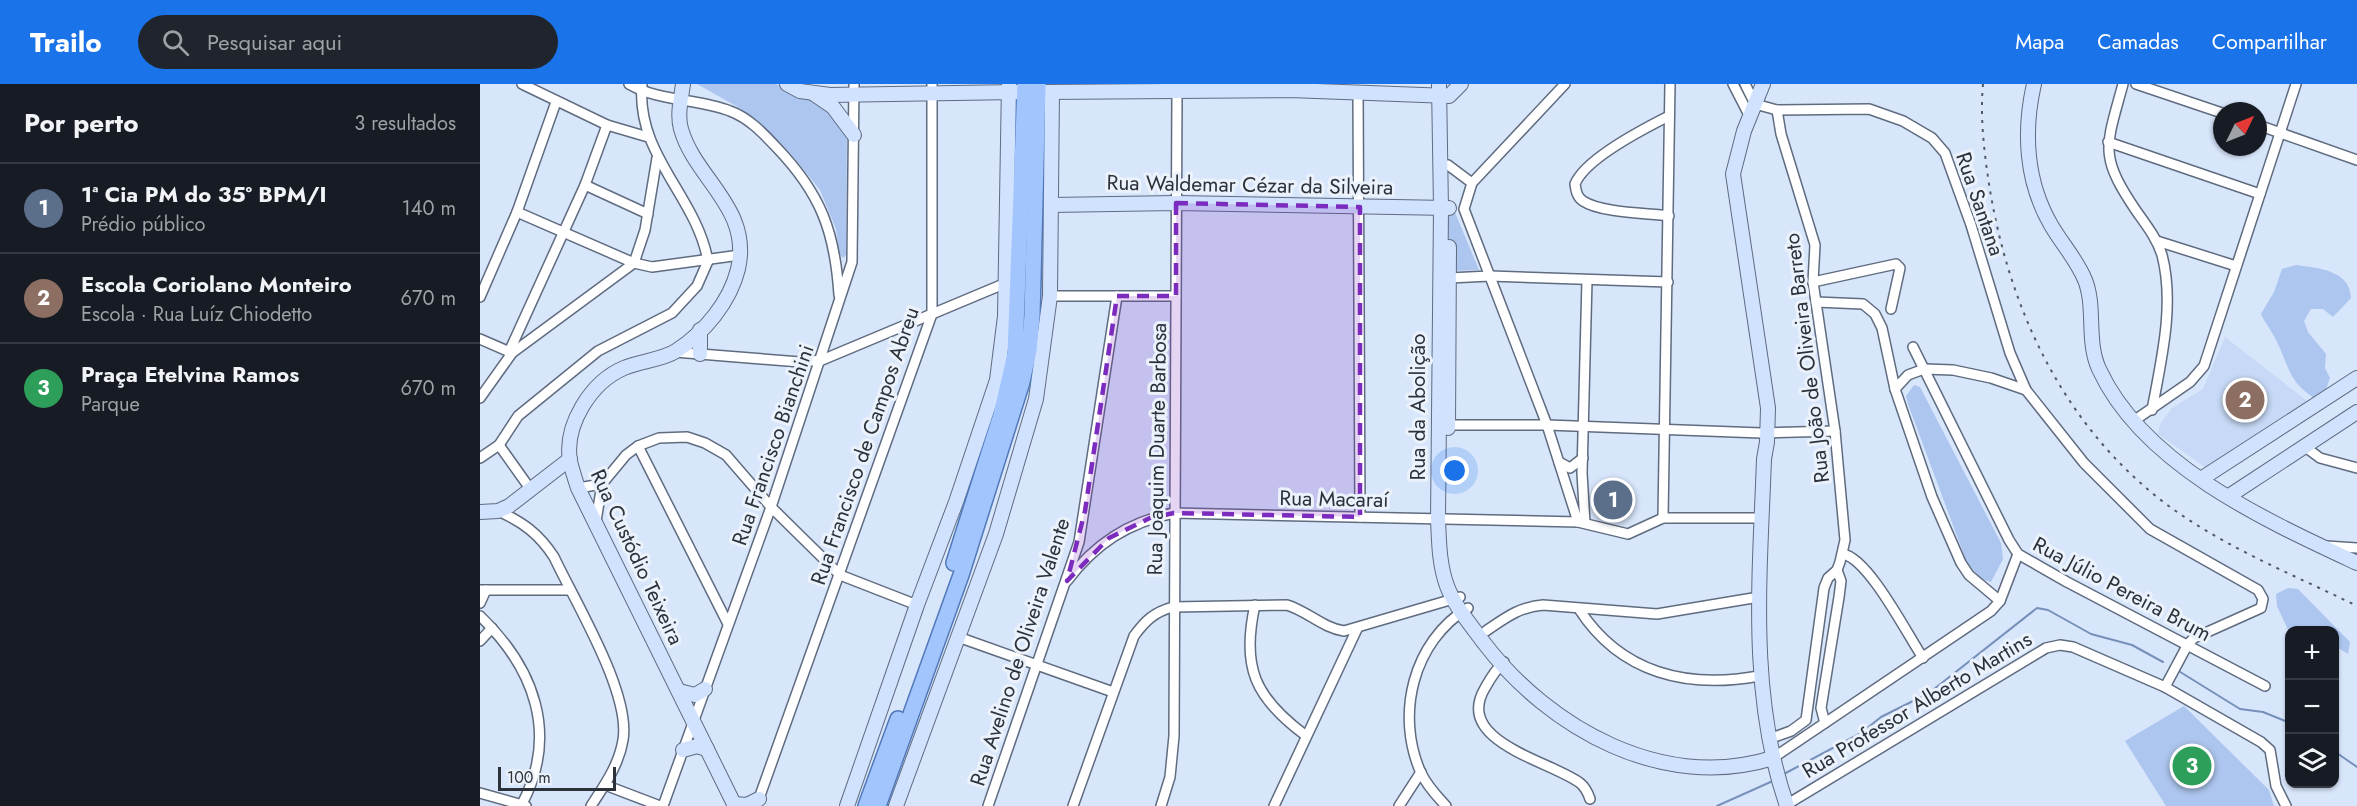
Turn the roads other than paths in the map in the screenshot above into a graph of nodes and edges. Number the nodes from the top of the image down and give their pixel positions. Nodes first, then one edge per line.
1 (522, 84) edge
2 (629, 84) edge
3 (683, 84) edge
4 (787, 84) edge
5 (1461, 84) edge
6 (1565, 84) edge
7 (1670, 84) edge
8 (1732, 84) edge
9 (1745, 84) edge
10 (1763, 84) edge
11 (2034, 84) edge
12 (2123, 84) edge
13 (2136, 84) edge
14 (2296, 84) edge
15 (1291, 87) edge
16 (642, 88) edge
17 (932, 88) edge
18 (975, 88) edge
19 (1008, 88) edge
20 (1039, 88) edge
21 (1070, 88) edge
22 (1153, 88) edge
23 (854, 89) edge
24 (1364, 90) edge
25 (1444, 90) edge
26 (1177, 91) junction
27 (814, 94) junction
28 (681, 99) junction
29 (556, 102) junction
30 (1777, 110) junction
31 (2213, 110) edge
32 (1752, 111) junction
33 (1669, 116) junction
34 (607, 125) junction
35 (2267, 127) edge
36 (2280, 132) junction
37 (854, 135) junction
38 (648, 137) junction
39 (2108, 142) junction
40 (657, 158) junction
41 (2357, 160) edge
42 (1448, 165) junction
43 (1472, 183) junction
44 (585, 185) junction
45 (2260, 194) junction
46 (1176, 203) junction
47 (1051, 205) junction
48 (1359, 207) junction
49 (1445, 208) junction
50 (517, 212) junction
51 (648, 214) junction
52 (1669, 216) junction
53 (563, 232) junction
54 (2157, 241) junction
55 (740, 255) junction
56 (708, 261) junction
57 (634, 262) junction
58 (2236, 266) junction
59 (1490, 276) junction
60 (1449, 278) junction
61 (1587, 280) junction
62 (1668, 282) junction
63 (1813, 282) junction
64 (1006, 283) junction
65 (1050, 296) junction
66 (1117, 296) junction
67 (1176, 296) junction
68 (480, 297) edge
69 (1816, 302) junction
70 (840, 304) junction
71 (1891, 309) dead end
72 (932, 314) junction
73 (700, 330) junction
74 (480, 339) edge
75 (1913, 347) dead end
76 (675, 352) junction
77 (510, 353) junction
78 (700, 354) junction
79 (822, 360) junction
80 (1924, 369) junction
81 (2357, 378) edge
82 (1895, 389) junction
83 (2026, 390) junction
84 (480, 398) edge
85 (2152, 410) junction
86 (2357, 412) edge
87 (2135, 420) junction
88 (1444, 425) junction
89 (1547, 425) junction
90 (1584, 426) junction
91 (1665, 429) junction
92 (1835, 431) junction
93 (1764, 432) junction
94 (499, 445) junction
95 (638, 446) junction
96 (2304, 446) junction
97 (480, 458) edge
98 (1583, 458) junction
99 (570, 459) junction
100 (1559, 462) junction
101 (2357, 468) edge
102 (2201, 479) junction
103 (602, 484) junction
104 (578, 488) junction
105 (531, 490) junction
106 (2229, 496) junction
107 (771, 507) junction
108 (498, 511) junction
109 (480, 512) edge
110 (1174, 513) junction
111 (1360, 517) junction
112 (1762, 518) junction
113 (1442, 519) junction
114 (1663, 519) junction
115 (1581, 522) junction
116 (595, 523) junction
117 (2321, 546) junction
118 (2357, 548) edge
119 (1843, 554) junction
120 (2018, 554) junction
121 (2357, 563) edge
122 (1836, 570) junction
123 (840, 575) junction
124 (1067, 581) junction
125 (483, 590) edge
126 (570, 590) junction
127 (1759, 597) junction
128 (2000, 601) junction
129 (480, 603) edge
130 (1461, 604) junction
131 (917, 605) junction
132 (1256, 605) junction
133 (1173, 607) junction
134 (1580, 609) junction
135 (480, 616) edge
136 (728, 624) junction
137 (492, 628) junction
138 (1358, 629) junction
139 (1486, 632) junction
140 (958, 637) junction
141 (480, 640) edge
142 (2188, 644) junction
143 (1923, 658) junction
144 (1504, 662) junction
145 (1039, 665) junction
146 (1759, 676) junction
147 (2265, 686) dead end
148 (2165, 687) junction
149 (705, 689) junction
150 (678, 691) junction
151 (1113, 692) junction
152 (1806, 720) junction
153 (693, 721) junction
154 (1825, 723) junction
155 (1305, 735) junction
156 (1805, 736) junction
157 (1769, 739) junction
158 (707, 749) junction
159 (683, 750) junction
160 (1774, 763) junction
161 (1421, 772) junction
162 (605, 785) junction
163 (480, 793) edge
164 (1590, 799) dead end
165 (1783, 800) edge
166 (758, 802) edge
167 (524, 805) edge
168 (734, 805) edge
169 (591, 806) edge
170 (662, 806) edge
171 (847, 806) edge
172 (866, 806) edge
173 (878, 806) edge
174 (896, 806) edge
175 (988, 806) edge
176 (1073, 806) edge
177 (1161, 806) edge
178 (1274, 806) edge
179 (1399, 806) edge
180 (1446, 806) edge
181 (2286, 806) edge

1 - 29 street
2 - 16 street
3 - 28 main road, Rua Custódio Teixeira
4 - 27 main road
5 - 25 main road
6 - 43 street
7 - 33 street
8 - 32 street
9 - 32 street
10 - 32 main road
11 - 87 main road
12 - 39 street
13 - 31 street
14 - 36 street
15 - 24 main road
15 - 26 main road
16 - 28 street
16 - 38 street
17 - 18 main road
17 - 23 main road
17 - 72 street, Rua Francisco de Campos Abreu
18 - 19 main road
19 - 20 main road
19 - 64 main road
20 - 21 main road
20 - 47 main road
20 - 172 main road
20 - 173 main road
21 - 22 main road
22 - 26 main road
23 - 27 main road
23 - 37 street, Rua Francisco Bianchini
24 - 25 main road
24 - 48 street
25 - 42 main road, Rua da Abolição
25 - 49 main road, Rua da Abolição
26 - 46 street, Rua Joaquim Duarte Barbosa
27 - 37 main road
28 - 55 main road, Rua Custódio Teixeira
28 - 70 street
29 - 34 street
29 - 50 street
30 - 32 street, Rua Santana
30 - 63 street, Rua João de Oliveira Barreto
30 - 83 street, Rua Santana
32 - 93 main road
33 - 52 street
33 - 52 street
34 - 38 street
34 - 44 street
35 - 36 street
36 - 41 street
36 - 45 street
37 - 70 street, Rua Francisco Bianchini
38 - 40 street
39 - 45 street
39 - 54 street
40 - 51 street
40 - 56 street
42 - 43 street
42 - 49 main road, Rua da Abolição
43 - 59 street
44 - 51 street
44 - 53 street
45 - 58 street
46 - 47 main road, Rua Waldemar Cézar da Silveira
46 - 48 main road, Rua Waldemar Cézar da Silveira
46 - 67 street, Rua Joaquim Duarte Barbosa
47 - 65 main road
48 - 49 main road, Rua Waldemar Cézar da Silveira
48 - 111 street
49 - 60 main road, Rua da Abolição
49 - 88 main road, Rua da Abolição
50 - 53 street
50 - 68 street
51 - 57 street
52 - 62 street
53 - 57 street
53 - 77 street
54 - 58 street
54 - 85 street
55 - 56 street
55 - 73 main road, Rua Custódio Teixeira
56 - 57 street
56 - 94 street
57 - 77 street
58 - 85 street
59 - 60 street
59 - 61 street
59 - 89 street
60 - 88 main road, Rua da Abolição
61 - 62 street
61 - 90 street
62 - 91 street
63 - 69 street, Rua João de Oliveira Barreto
63 - 71 street
64 - 72 street
64 - 131 main road
65 - 66 street
65 - 140 main road
66 - 67 street
66 - 124 street, Rua Avelino de Oliveira Valente
67 - 110 street, Rua Joaquim Duarte Barbosa
69 - 82 street
69 - 92 street, Rua João de Oliveira Barreto
70 - 79 street, Rua Francisco Bianchini
72 - 79 street
72 - 123 street, Rua Francisco de Campos Abreu
73 - 76 main road, Rua Custódio Teixeira
73 - 78 main road
74 - 77 street
75 - 80 street, Rua Júlio Pereira Brum
76 - 78 street
76 - 99 main road, Rua Custódio Teixeira
77 - 84 street
78 - 79 street
79 - 107 street, Rua Francisco Bianchini
80 - 82 street
80 - 83 street
80 - 120 street, Rua Júlio Pereira Brum
81 - 102 main road
82 - 128 street
83 - 142 street, Rua Santana
85 - 87 street
86 - 96 main road
87 - 102 main road
88 - 89 street
88 - 113 main road, Rua da Abolição
89 - 90 street
89 - 100 street
90 - 91 street
90 - 98 street
91 - 93 street
91 - 114 street
92 - 93 street
92 - 119 street, Rua João de Oliveira Barreto
93 - 112 main road
94 - 97 street
94 - 105 street
95 - 103 street
95 - 107 street
95 - 136 street
96 - 101 street
96 - 106 main road
98 - 100 street
98 - 115 street
99 - 104 main road, Rua Custódio Teixeira
99 - 105 main road
100 - 115 street
102 - 106 main road
103 - 104 street
103 - 116 street
104 - 116 main road, Rua Custódio Teixeira
105 - 108 main road
106 - 117 main road
107 - 123 street
107 - 136 street, Rua Francisco Bianchini
108 - 109 main road
108 - 126 street
110 - 111 street, Rua Macaraí
110 - 124 street, Rua Macaraí
110 - 133 street, Rua Joaquim Duarte Barbosa
111 - 113 street, Rua Macaraí
112 - 114 street, Rua Macaraí
112 - 127 main road
113 - 115 street, Rua Macaraí
113 - 130 main road, Rua da Abolição
114 - 115 street, Rua Macaraí
116 - 150 main road, Rua Custódio Teixeira
117 - 118 street
117 - 121 main road
119 - 122 street, Rua João de Oliveira Barreto
119 - 143 street
120 - 128 street
120 - 142 street, Rua Júlio Pereira Brum
122 - 152 street, Rua João de Oliveira Barreto
122 - 154 street, Rua João de Oliveira Barreto
123 - 131 street
123 - 166 street, Rua Francisco de Campos Abreu
124 - 145 street, Rua Avelino de Oliveira Valente
125 - 126 street
125 - 129 street
126 - 162 street
127 - 134 street
127 - 146 main road
128 - 143 street
130 - 138 street
130 - 139 main road, Rua da Abolição
130 - 144 main road, Rua da Abolição
130 - 161 street
131 - 171 main road
132 - 133 street
132 - 138 street
132 - 155 street
133 - 151 street
133 - 177 street, Rua Joaquim Duarte Barbosa
134 - 139 street
134 - 146 street
135 - 137 street
136 - 149 street, Rua Francisco Bianchini
137 - 141 street
137 - 167 street
138 - 155 street
139 - 144 main road, Rua da Abolição
140 - 145 street
140 - 174 main road
142 - 147 street, Rua Júlio Pereira Brum
142 - 148 street
143 - 154 street
144 - 160 main road, Rua da Abolição
144 - 164 street
145 - 151 street
145 - 175 street, Rua Avelino de Oliveira Valente
146 - 157 main road
148 - 165 street, Rua Professor Alberto Martins
148 - 181 street, Rua Professor Alberto Martins
149 - 150 main road
149 - 153 street, Rua Francisco Bianchini
150 - 153 main road, Rua Custódio Teixeira
151 - 176 street
152 - 156 street, Rua João de Oliveira Barreto
152 - 157 street
153 - 158 main road, Rua Custódio Teixeira
153 - 159 street, Rua Francisco Bianchini
154 - 156 street
155 - 178 street
156 - 160 street
157 - 160 main road
158 - 159 main road
158 - 168 main road, Rua Custódio Teixeira
159 - 170 street, Rua Francisco Bianchini
160 - 165 main road
161 - 179 street
161 - 180 street
162 - 169 street
162 - 170 street
163 - 167 street
166 - 168 main road

